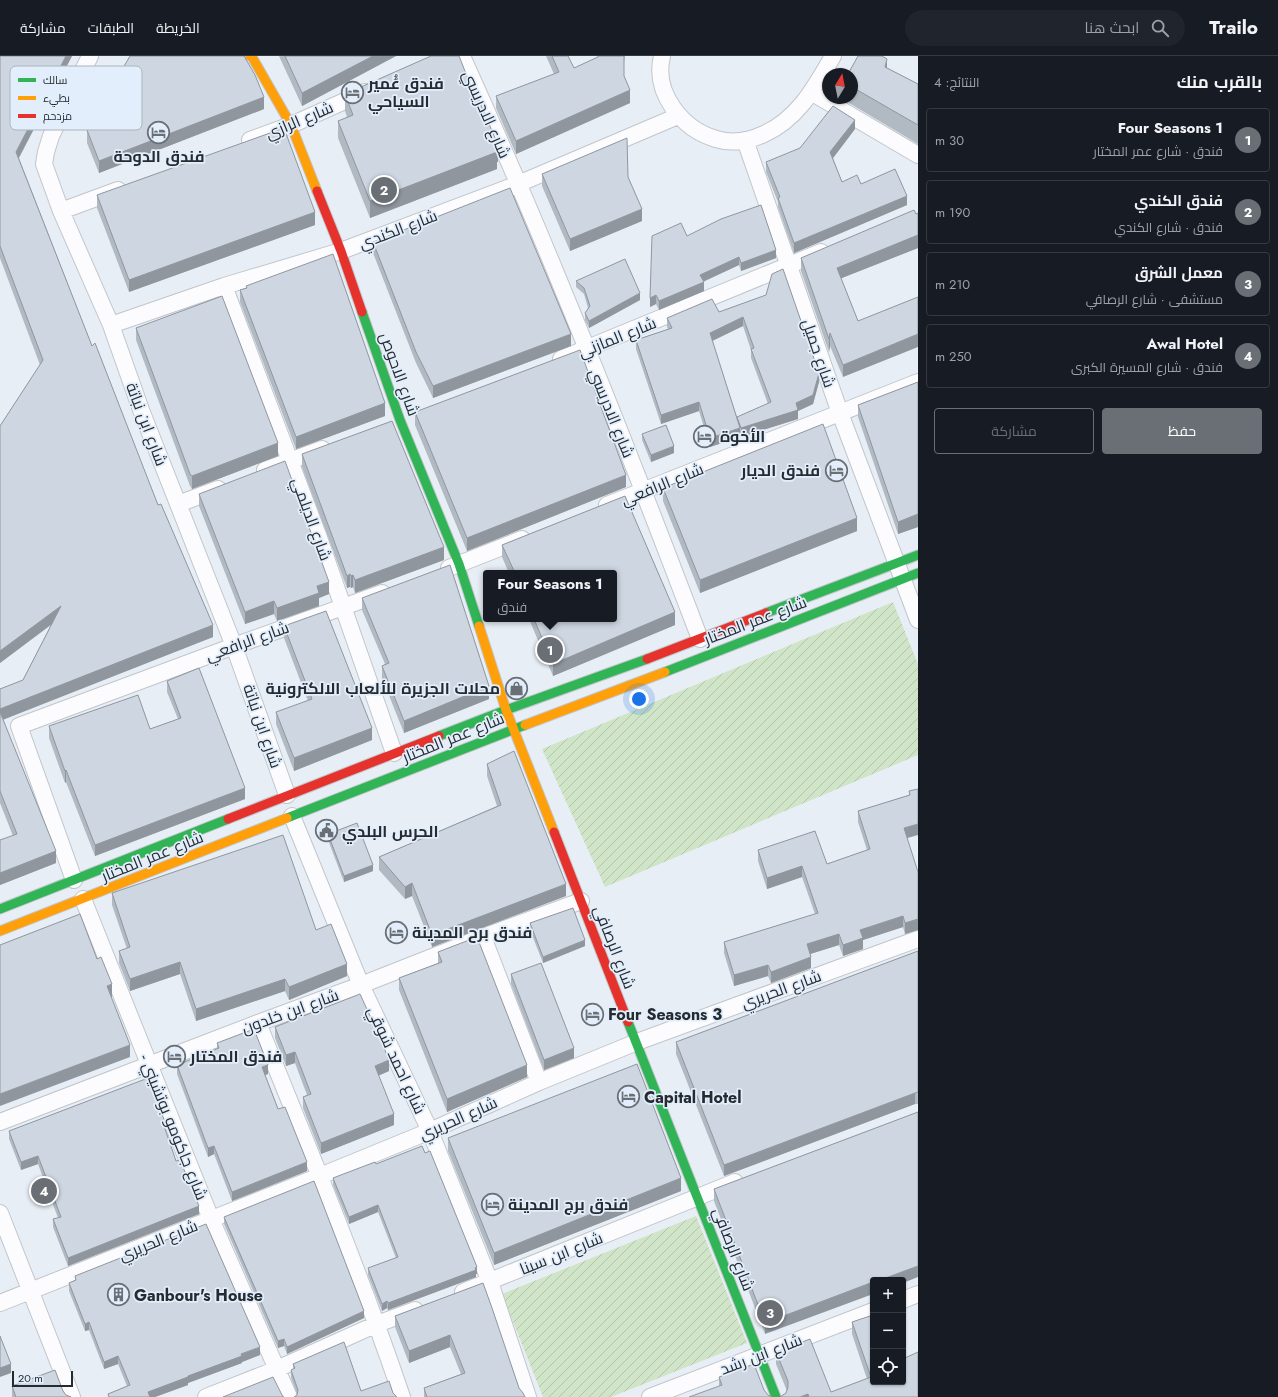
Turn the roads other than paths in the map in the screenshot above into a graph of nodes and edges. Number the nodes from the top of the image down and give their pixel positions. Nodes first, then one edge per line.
1 (90, 56) edge
2 (251, 56) edge
3 (462, 56) edge
4 (662, 56) edge
5 (833, 56) edge
6 (85, 66) edge
7 (382, 84) edge
8 (811, 92) junction
9 (678, 116) junction
10 (291, 125) junction
11 (54, 130) edge
12 (745, 140) junction
13 (239, 144) edge
14 (918, 156) edge
15 (135, 183) edge
16 (518, 184) junction
17 (62, 211) junction
18 (832, 247) edge
19 (341, 251) junction
20 (788, 265) junction
21 (224, 286) junction
22 (111, 325) junction
23 (587, 350) junction
24 (549, 364) edge
25 (918, 382) edge
26 (415, 414) edge
27 (840, 414) junction
28 (393, 422) junction
29 (334, 444) edge
30 (291, 461) junction
31 (643, 491) junction
32 (178, 504) junction
33 (592, 511) edge
34 (533, 535) edge
35 (918, 554) edge
36 (896, 563) junction
37 (459, 564) junction
38 (438, 572) edge
39 (918, 573) edge
40 (902, 579) junction
41 (394, 588) edge
42 (344, 607) junction
43 (918, 620) edge
44 (700, 639) junction
45 (234, 646) junction
46 (506, 710) junction
47 (513, 729) junction
48 (394, 753) junction
49 (287, 795) junction
50 (292, 816) junction
51 (74, 880) junction
52 (83, 899) junction
53 (581, 901) junction
54 (0, 909) edge
55 (0, 931) edge
56 (483, 937) junction
57 (918, 939) edge
58 (361, 985) junction
59 (258, 1023) junction
60 (637, 1042) junction
61 (150, 1065) junction
62 (539, 1082) junction
63 (0, 1122) edge
64 (430, 1131) junction
65 (320, 1176) junction
66 (749, 1177) edge
67 (697, 1197) junction
68 (0, 1213) edge
69 (211, 1220) junction
70 (6, 1244) edge
71 (490, 1282) junction
72 (30, 1291) junction
73 (918, 1294) edge
74 (452, 1296) edge
75 (906, 1299) edge
76 (0, 1303) edge
77 (430, 1305) edge
78 (870, 1312) edge
79 (377, 1324) junction
80 (759, 1355) junction
81 (278, 1369) junction
82 (72, 1397) edge
83 (206, 1397) edge
84 (289, 1397) edge
85 (402, 1397) edge
86 (528, 1397) edge
87 (650, 1397) edge
88 (776, 1397) edge

1 - 6 street, شارع ابن نباتة
2 - 10 main road, شارع الاحوص
3 - 16 street, شارع الادريسي
4 - 9 street
5 - 8 street
7 - 10 street, شارع الرازي
8 - 12 street
8 - 14 street
9 - 12 street
9 - 16 street, شارع الكندي
10 - 13 street, شارع الرازي
10 - 19 main road, شارع الاحوص
11 - 17 street, شارع ابن نباتة
12 - 20 street, شارع جميل
15 - 17 street
16 - 19 street, شارع الكندي
16 - 23 street, شارع الادريسي
17 - 22 street, شارع ابن نباتة
18 - 20 street, شارع المازني
19 - 21 street, شارع الكندي
19 - 28 main road, شارع الاحوص
20 - 23 street, شارع المازني
20 - 27 street, شارع جميل
21 - 22 street, شارع الكندي
21 - 30 street, شارع الديلمي
22 - 32 street, شارع ابن نباتة
23 - 24 street, شارع المازني
23 - 31 street, شارع الادريسي
25 - 27 street, شارع الرافعي
26 - 28 street
27 - 31 street, شارع الرافعي
27 - 36 street, شارع جميل
28 - 37 main road, شارع الاحوص
29 - 30 street
30 - 32 street
30 - 42 street, شارع الديلمي
31 - 33 street, شارع الرافعي
31 - 44 street, شارع الادريسي
32 - 45 street, شارع ابن نباتة
34 - 37 street
35 - 36 main road, شارع عمر المختار
36 - 40 street, شارع جميل
36 - 44 main road, شارع عمر المختار
37 - 38 street
37 - 46 main road, شارع الاحوص
39 - 40 main road, شارع عمر المختار
40 - 43 street, شارع جميل
40 - 47 main road, شارع عمر المختار
41 - 42 street, شارع الرافعي
42 - 45 street, شارع الرافعي
42 - 48 street, شارع الديلمي
44 - 46 main road, شارع عمر المختار
45 - 49 street, شارع ابن نباتة
45 - 51 street, شارع الرافعي
46 - 47 main road, شارع الرصافي
46 - 48 main road, شارع عمر المختار
47 - 50 main road, شارع عمر المختار
47 - 53 main road, شارع الرصافي
48 - 49 main road, شارع عمر المختار
49 - 51 main road, شارع عمر المختار
50 - 52 main road, شارع عمر المختار
50 - 58 street, شارع احمد شوقي
51 - 54 main road, شارع عمر المختار
52 - 55 main road, شارع عمر المختار
52 - 61 street, - شارع جاكومو بوتشيني
53 - 56 street, شارع ابن خلدون
53 - 60 main road, شارع الرصافي
56 - 58 street, شارع ابن خلدون
56 - 62 street
57 - 60 street, شارع الحريري
58 - 59 street, شارع ابن خلدون
58 - 64 street, شارع احمد شوقي
59 - 61 street, شارع ابن خلدون
59 - 65 street
60 - 62 street, شارع الحريري
60 - 67 main road, شارع الرصافي
61 - 63 street, شارع ابن خلدون
61 - 69 street, - شارع جاكومو بوتشيني
62 - 64 street, شارع الحريري
64 - 65 street, شارع الحريري
64 - 71 street, شارع احمد شوقي
65 - 69 street, شارع الحريري
65 - 79 street
66 - 67 street, شارع ابن سينا
67 - 71 street, شارع ابن سينا
67 - 80 main road, شارع الرصافي
68 - 70 street
69 - 72 street, شارع الحريري
69 - 81 street, - شارع جاكومو بوتشيني
70 - 72 street
71 - 74 street, شارع ابن سينا
71 - 86 street, شارع احمد شوقي
72 - 76 street, شارع الحريري
72 - 82 street
73 - 75 street
77 - 79 street
78 - 80 street, شارع ابن رشد
79 - 81 street
79 - 85 street
80 - 87 street, شارع ابن رشد
80 - 88 main road, شارع الرصافي
81 - 83 street
81 - 84 street, - شارع جاكومو بوتشيني

